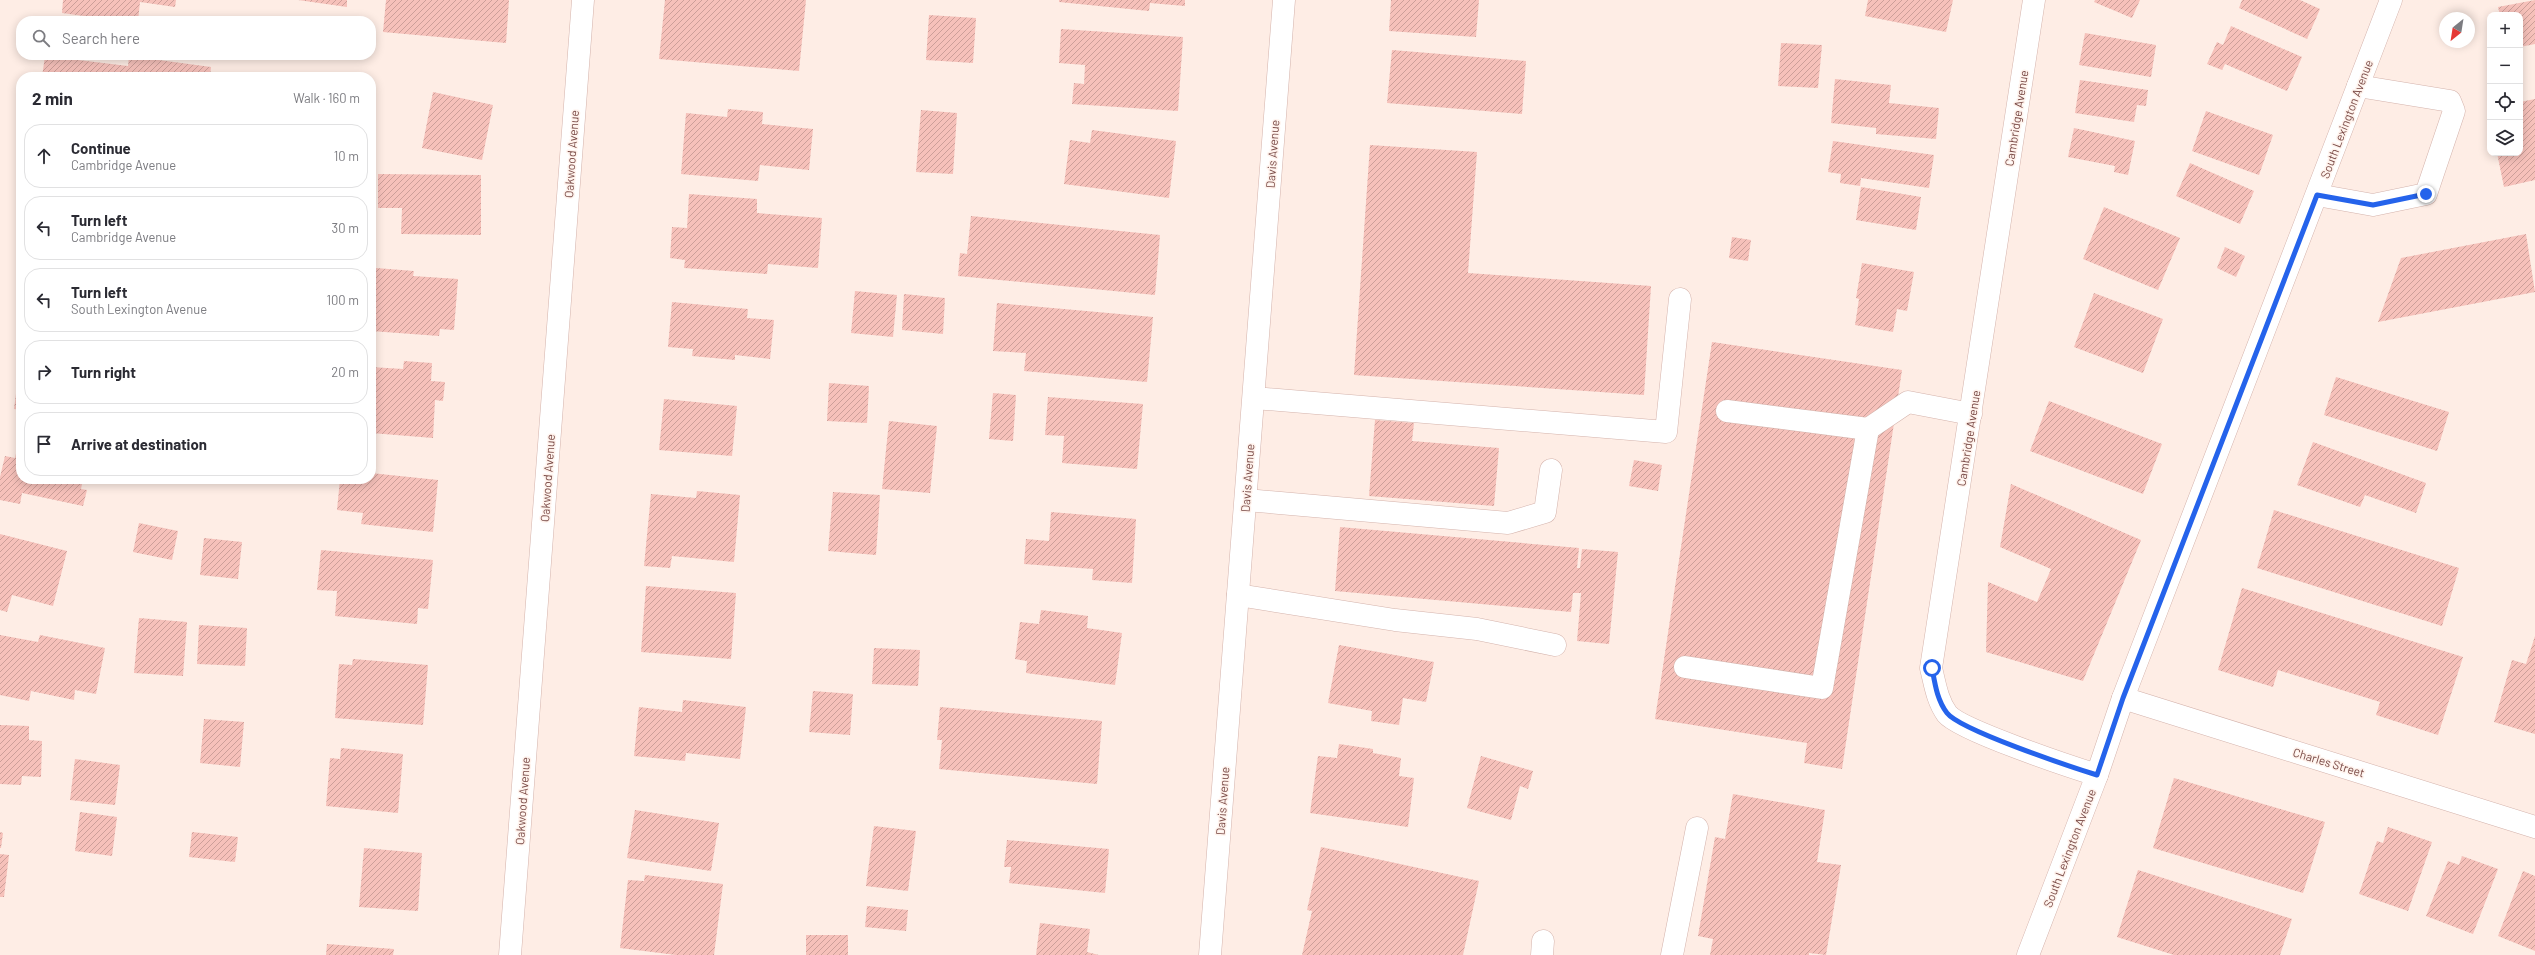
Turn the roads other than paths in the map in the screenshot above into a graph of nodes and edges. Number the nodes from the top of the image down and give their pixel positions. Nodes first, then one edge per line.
1 (583, 0) edge
2 (1284, 0) edge
3 (2034, 0) edge
4 (2391, 0) edge
5 (2358, 86) junction
6 (2317, 195) junction
7 (1680, 299) dead end
8 (1254, 398) junction
9 (1727, 411) dead end
10 (1971, 414) junction
11 (1868, 429) junction
12 (1551, 470) dead end
13 (1246, 500) junction
14 (1238, 595) junction
15 (1555, 645) dead end
16 (1685, 667) dead end
17 (2123, 698) junction
18 (2097, 775) junction
19 (2535, 827) edge
20 (1697, 828) dead end
21 (510, 955) edge
22 (1210, 955) edge
23 (1672, 955) edge
24 (2028, 955) edge

1 - 21 street, Oakwood Avenue
2 - 8 street, Davis Avenue
3 - 10 street, Cambridge Avenue
4 - 5 street, South Lexington Avenue
5 - 6 street, South Lexington Avenue
5 - 6 street
6 - 17 street, South Lexington Avenue
7 - 8 street
8 - 13 street, Davis Avenue
9 - 11 street
10 - 11 street
10 - 18 street, Cambridge Avenue
11 - 16 street
12 - 13 street
13 - 14 street, Davis Avenue
14 - 15 street
14 - 22 street, Davis Avenue
17 - 18 street, South Lexington Avenue
17 - 19 street, Charles Street
18 - 24 street, South Lexington Avenue
20 - 23 street

